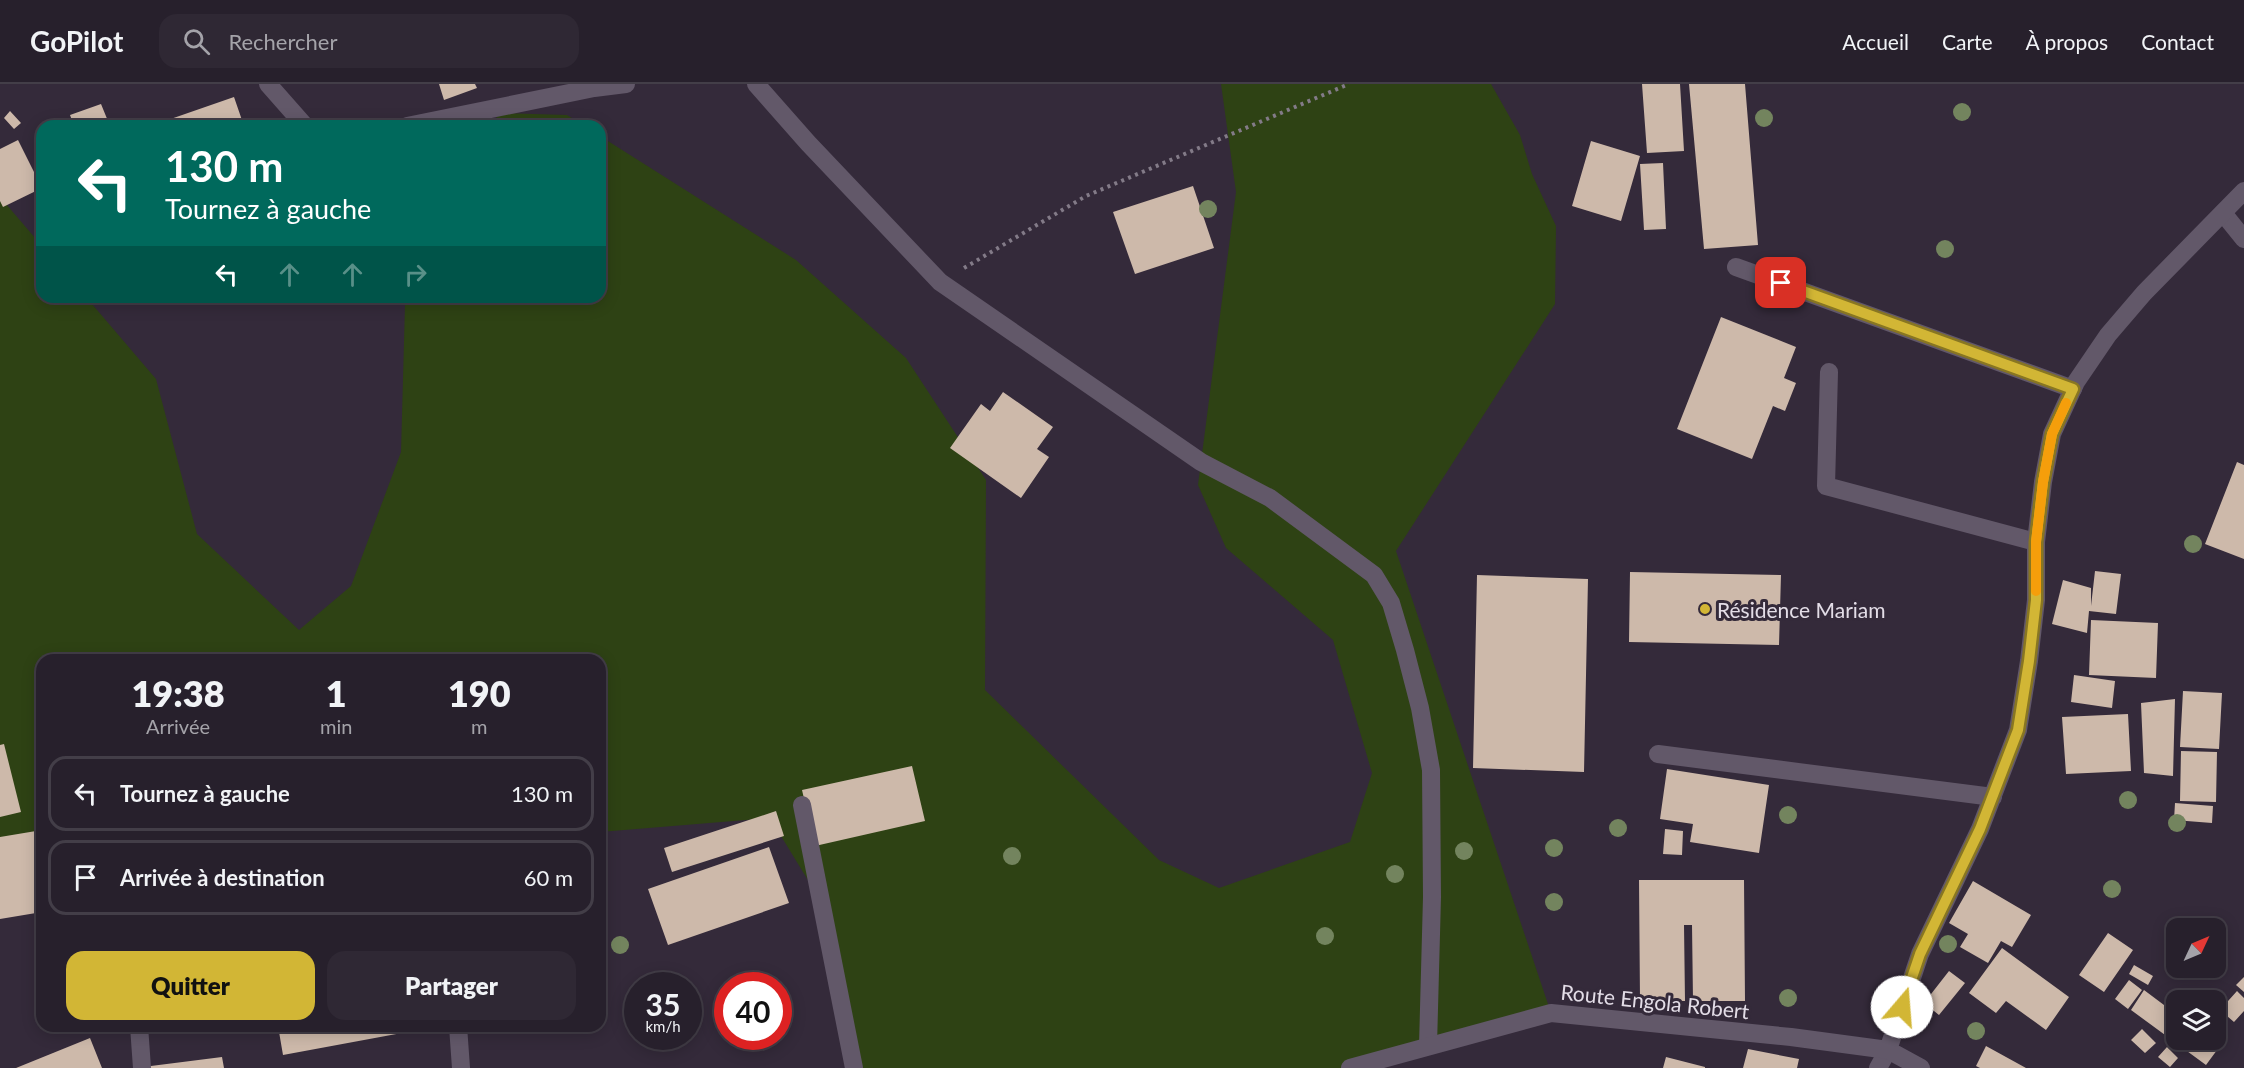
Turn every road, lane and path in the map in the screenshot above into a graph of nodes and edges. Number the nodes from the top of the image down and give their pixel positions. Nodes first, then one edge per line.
1 (268, 84) edge
2 (626, 84) edge
3 (756, 84) edge
4 (1349, 84) edge
5 (300, 120) edge
6 (437, 120) edge
7 (2244, 191) edge
8 (2223, 213) junction
9 (2244, 239) edge
10 (1736, 267) dead end
11 (940, 282) junction
12 (1829, 372) dead end
13 (2073, 389) junction
14 (2036, 542) junction
15 (1658, 754) dead end
16 (1993, 797) junction
17 (802, 805) dead end
18 (139, 1032) edge
19 (458, 1032) edge
20 (1428, 1046) junction
21 (1888, 1050) junction
22 (142, 1068) edge
23 (461, 1068) edge
24 (854, 1068) edge
25 (1350, 1068) edge
26 (1878, 1068) edge
27 (1921, 1068) edge

1 - 5 street
2 - 6 street
3 - 11 street
4 - 11 path
7 - 8 street
8 - 9 street
8 - 13 street
10 - 13 street
11 - 20 street
12 - 14 street
13 - 14 street
14 - 16 street
15 - 16 street
16 - 21 street
17 - 24 street
18 - 22 street
19 - 23 street
20 - 21 street, Route Engola Robert
20 - 25 street, Route Engola Robert
21 - 26 street
21 - 27 street, Route Engola Robert

